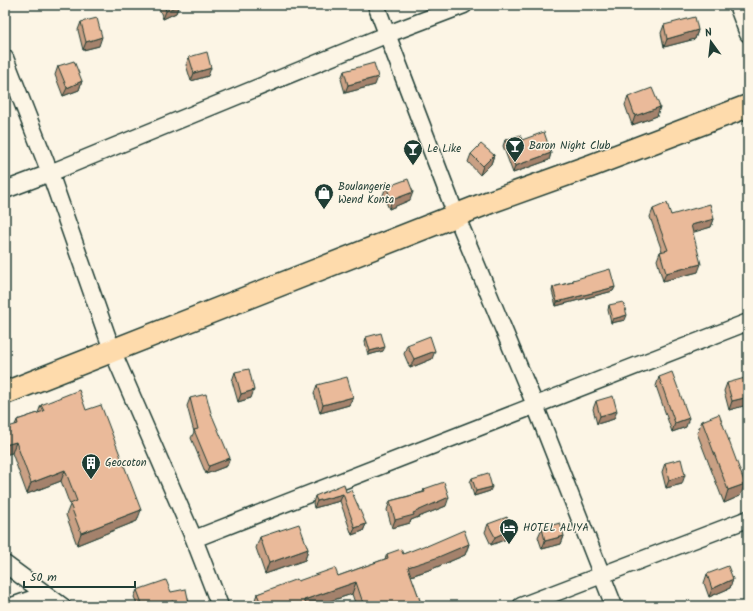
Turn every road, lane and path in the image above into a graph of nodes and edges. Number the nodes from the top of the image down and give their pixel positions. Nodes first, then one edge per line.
1 (376, 5) edge
2 (464, 5) edge
3 (737, 5) edge
4 (388, 34) junction
5 (748, 34) edge
6 (5, 58) edge
7 (748, 106) edge
8 (50, 173) junction
9 (5, 190) edge
10 (456, 215) junction
11 (748, 322) edge
12 (112, 350) junction
13 (5, 393) edge
14 (535, 405) junction
15 (748, 519) edge
16 (194, 539) junction
17 (5, 564) edge
18 (602, 576) junction
19 (46, 594) junction
20 (12, 606) edge
21 (62, 606) edge
22 (220, 606) edge
23 (521, 606) edge
24 (614, 606) edge

1 - 4 street
2 - 4 street
3 - 5 street
4 - 8 street
4 - 10 street
6 - 8 street
7 - 10 highway
8 - 9 street
8 - 12 street
10 - 12 highway
10 - 14 street
11 - 14 street
12 - 13 highway
12 - 16 street
14 - 16 street
14 - 18 street
15 - 18 street
16 - 22 street
17 - 19 street
18 - 23 street
18 - 24 street
19 - 20 street
19 - 21 street

